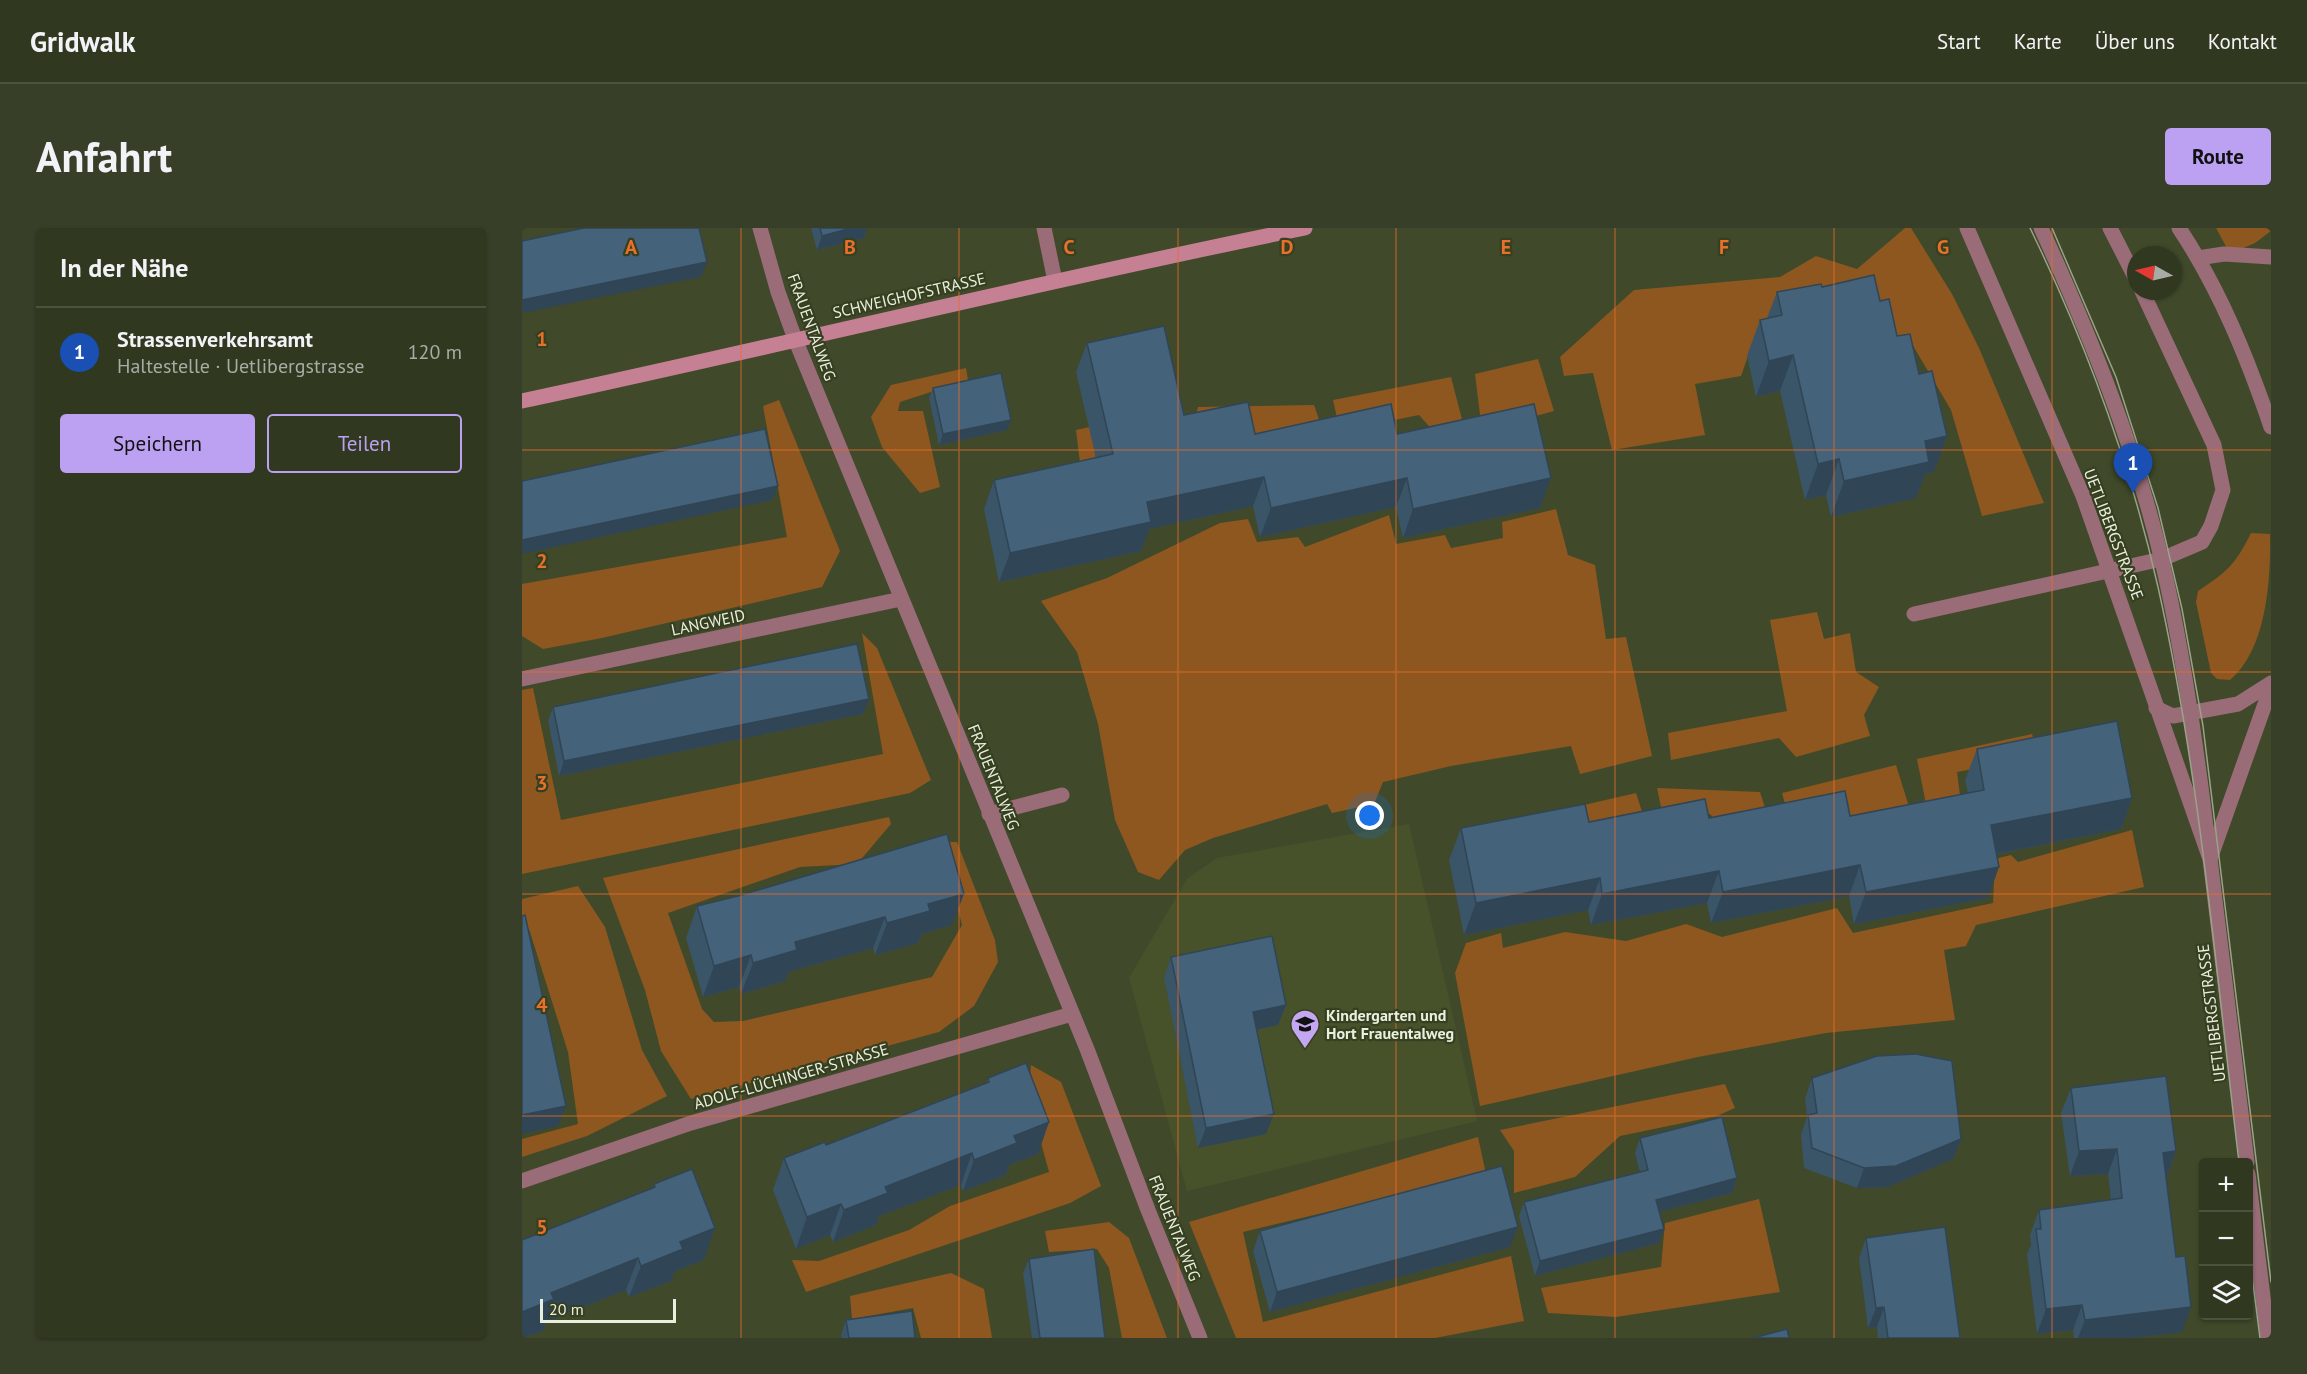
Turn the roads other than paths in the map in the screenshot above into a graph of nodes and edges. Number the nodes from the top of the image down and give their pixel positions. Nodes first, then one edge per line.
1 (760, 228) edge
2 (1044, 228) edge
3 (1305, 228) edge
4 (1968, 228) edge
5 (2041, 228) edge
6 (2110, 228) edge
7 (2179, 228) edge
8 (2271, 257) edge
9 (2199, 258) junction
10 (2127, 261) edge
11 (1055, 281) junction
12 (2146, 300) edge
13 (795, 339) junction
14 (522, 401) edge
15 (2271, 427) edge
16 (2162, 559) junction
17 (2111, 571) junction
18 (901, 599) junction
19 (1914, 614) dead end
20 (522, 679) edge
21 (2271, 685) edge
22 (2156, 708) junction
23 (2192, 713) junction
24 (1062, 795) dead end
25 (989, 814) junction
26 (2210, 859) junction
27 (1072, 1014) junction
28 (2247, 1158) edge
29 (522, 1181) edge
30 (2253, 1212) edge
31 (1200, 1338) edge
32 (2268, 1338) edge

1 - 13 street, FRAUENTALWEG
2 - 11 street
3 - 11 main road, SCHWEIGHOFSTRASSE
4 - 17 street, UETLIBERGSTRASSE
5 - 16 street, UETLIBERGSTRASSE
6 - 10 street
7 - 9 street
8 - 9 street
9 - 15 street
11 - 13 main road, SCHWEIGHOFSTRASSE
12 - 16 street
13 - 14 main road, SCHWEIGHOFSTRASSE
13 - 18 street, FRAUENTALWEG
16 - 17 street
16 - 23 street, UETLIBERGSTRASSE
17 - 19 street
17 - 22 street, UETLIBERGSTRASSE
18 - 20 street, LANGWEID
18 - 25 street, FRAUENTALWEG
21 - 23 street
21 - 26 street, UETLIBERGSTRASSE
22 - 23 street
22 - 26 street, UETLIBERGSTRASSE
23 - 26 street, UETLIBERGSTRASSE
24 - 25 street
25 - 27 street, FRAUENTALWEG
26 - 28 street, UETLIBERGSTRASSE
27 - 29 street, ADOLF-LÜCHINGER-STRASSE
27 - 31 street, FRAUENTALWEG
30 - 32 street

